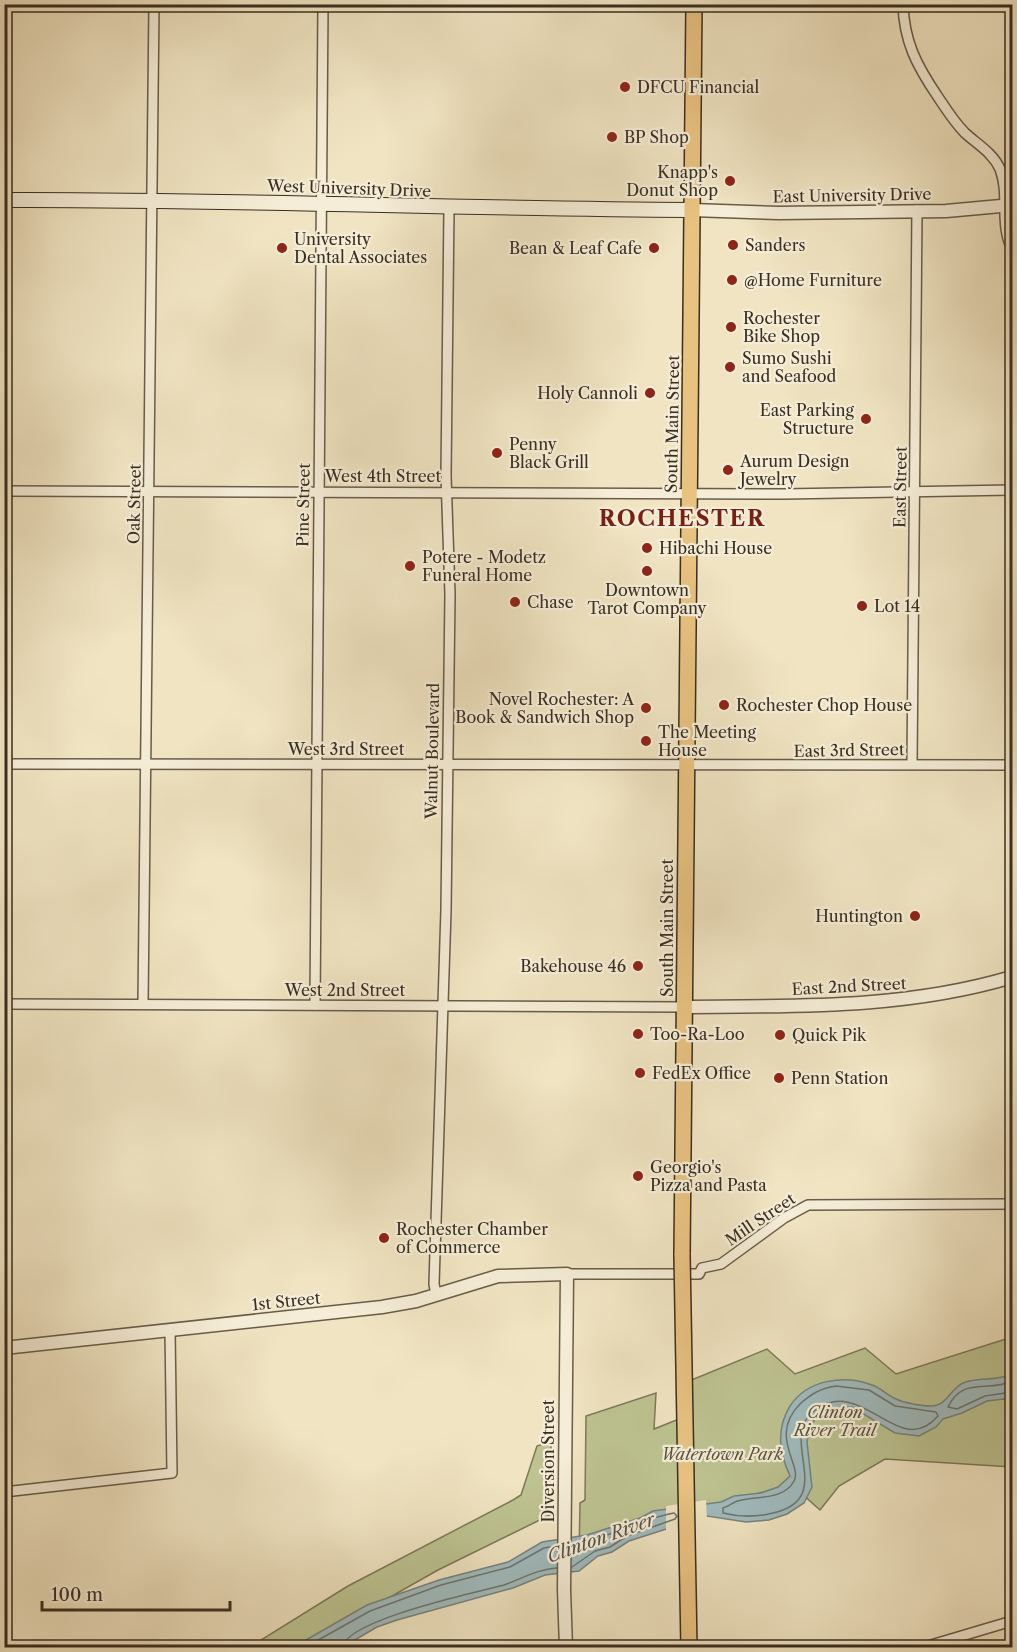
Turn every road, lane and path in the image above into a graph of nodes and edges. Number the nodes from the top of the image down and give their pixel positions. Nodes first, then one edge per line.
1 (154, 4) edge
2 (323, 4) edge
3 (694, 4) edge
4 (903, 4) edge
5 (4, 200) edge
6 (152, 201) junction
7 (321, 205) junction
8 (1008, 205) edge
9 (449, 208) junction
10 (692, 210) junction
11 (917, 210) junction
12 (1012, 249) edge
13 (1012, 490) edge
14 (4, 491) edge
15 (149, 491) junction
16 (318, 491) junction
17 (447, 491) junction
18 (914, 491) junction
19 (689, 493) junction
20 (4, 764) edge
21 (147, 764) junction
22 (316, 764) junction
23 (448, 764) junction
24 (912, 764) junction
25 (687, 765) junction
26 (1012, 765) edge
27 (1012, 977) edge
28 (4, 1004) edge
29 (143, 1004) junction
30 (315, 1005) junction
31 (443, 1005) junction
32 (684, 1007) junction
33 (1012, 1204) edge
34 (567, 1274) junction
35 (436, 1294) junction
36 (170, 1330) junction
37 (4, 1348) edge
38 (4, 1492) edge
39 (1012, 1622) edge
40 (566, 1647) edge
41 (689, 1647) edge
42 (921, 1647) edge

1 - 6 street, Oak Street
2 - 7 street, Pine Street
3 - 10 main road, South Main Street
4 - 8 street
5 - 6 main road, West University Drive
6 - 7 main road, West University Drive
6 - 15 street, Oak Street
7 - 9 main road, West University Drive
7 - 16 street, Pine Street
8 - 11 street, East University Drive
8 - 12 street
9 - 10 main road, West University Drive
9 - 17 street, Walnut Boulevard
10 - 11 street, East University Drive
10 - 19 main road, South Main Street
11 - 18 street, East Street
13 - 18 street, West 4th Street
14 - 15 street, West 4th Street
15 - 16 street, West 4th Street
15 - 21 street, Oak Street
16 - 17 street, West 4th Street
16 - 22 street, Pine Street
17 - 19 street, West 4th Street
17 - 23 street, Walnut Boulevard
18 - 19 street, West 4th Street
18 - 24 street, East Street
19 - 25 main road, South Main Street
20 - 21 street, West 3rd Street
21 - 22 street, West 3rd Street
21 - 29 street, Oak Street
22 - 23 street, West 3rd Street
22 - 30 street, Pine Street
23 - 25 street, West 3rd Street
23 - 31 street, Walnut Boulevard
24 - 25 street, East 3rd Street
24 - 26 street, East 3rd Street
25 - 32 main road, South Main Street
27 - 32 street, East 2nd Street
28 - 29 street, West 2nd Street
29 - 30 street, West 2nd Street
30 - 31 street, West 2nd Street
31 - 32 street, West 2nd Street
31 - 35 street, Walnut Boulevard
32 - 41 main road, South Main Street, bridge
33 - 34 street, Mill Street
34 - 35 street, 1st Street
34 - 40 street, Diversion Street
35 - 36 street, 1st Street
36 - 37 street, 1st Street
36 - 38 street
39 - 42 street

